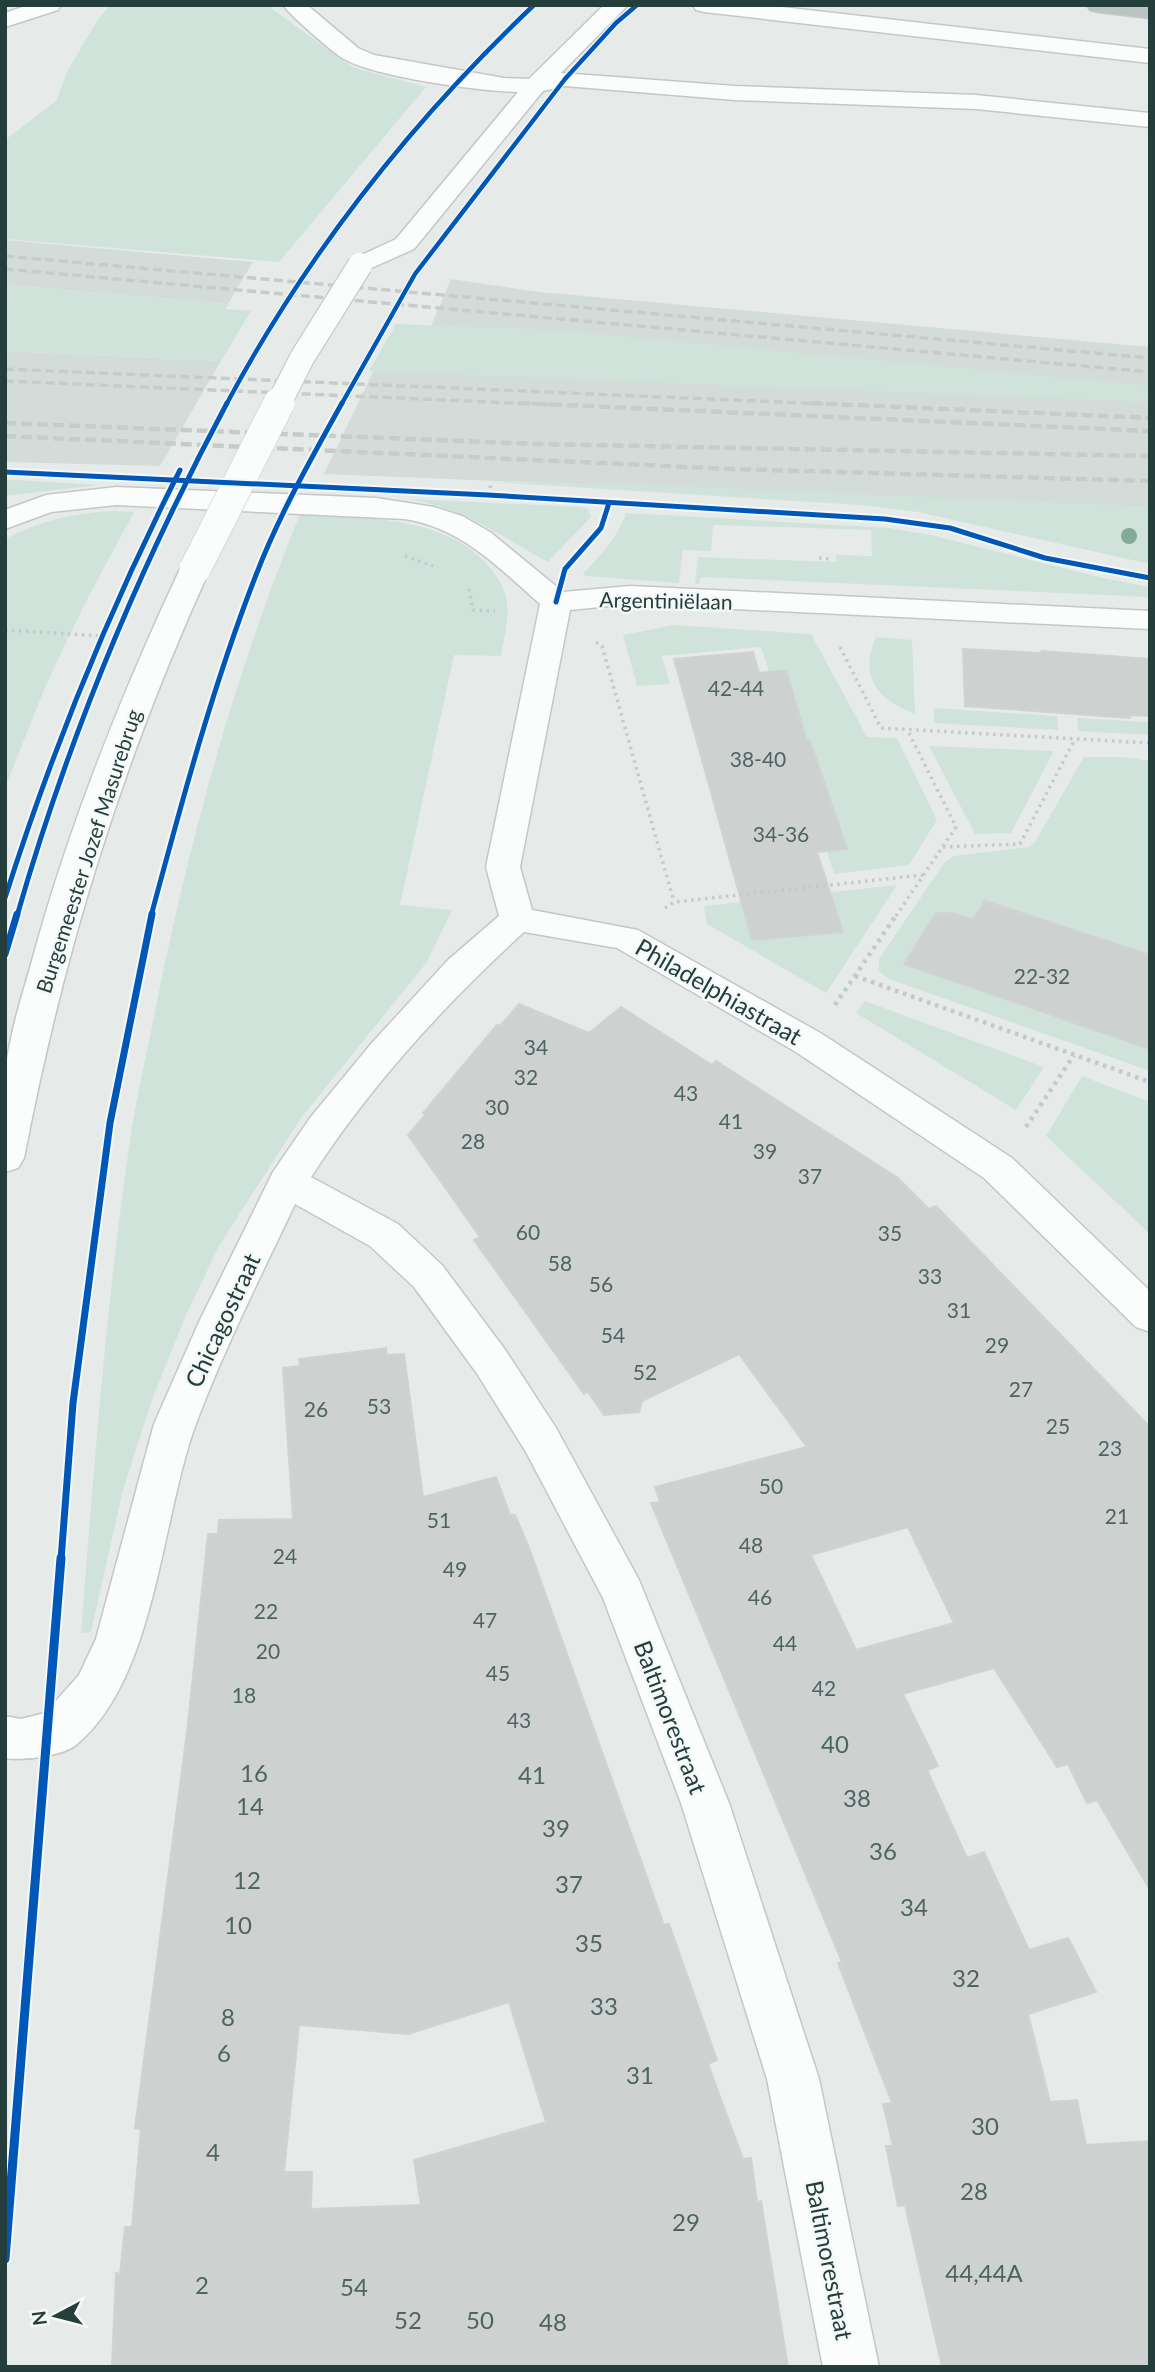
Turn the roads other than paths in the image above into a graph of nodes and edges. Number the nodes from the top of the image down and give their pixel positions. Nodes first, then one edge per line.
1 (50, 5) edge
2 (294, 5) edge
3 (704, 5) edge
4 (1098, 5) edge
5 (1150, 11) edge
6 (608, 13) edge
7 (5, 20) edge
8 (1150, 56) edge
9 (528, 77) junction
10 (504, 85) junction
11 (483, 108) dead end
12 (1150, 120) edge
13 (384, 230) dead end
14 (360, 265) junction
15 (5, 520) edge
16 (555, 607) junction
17 (1150, 620) edge
18 (517, 919) junction
19 (5, 1158) edge
20 (287, 1182) junction
21 (1150, 1316) edge
22 (5, 1737) edge
23 (852, 2367) edge

1 - 7 street
2 - 10 street
3 - 8 street
4 - 5 highway
6 - 9 street
9 - 10 street
9 - 12 street
9 - 14 street
10 - 11 street
13 - 14 street, Burgemeester Jozef Masurebrug
14 - 19 street, Burgemeester Jozef Masurebrug, bridge
15 - 16 street
16 - 17 street, Argentiniëlaan
16 - 18 street
18 - 20 street, Chicagostraat
18 - 21 street, Philadelphiastraat
20 - 22 street, Chicagostraat
20 - 23 street, Baltimorestraat

